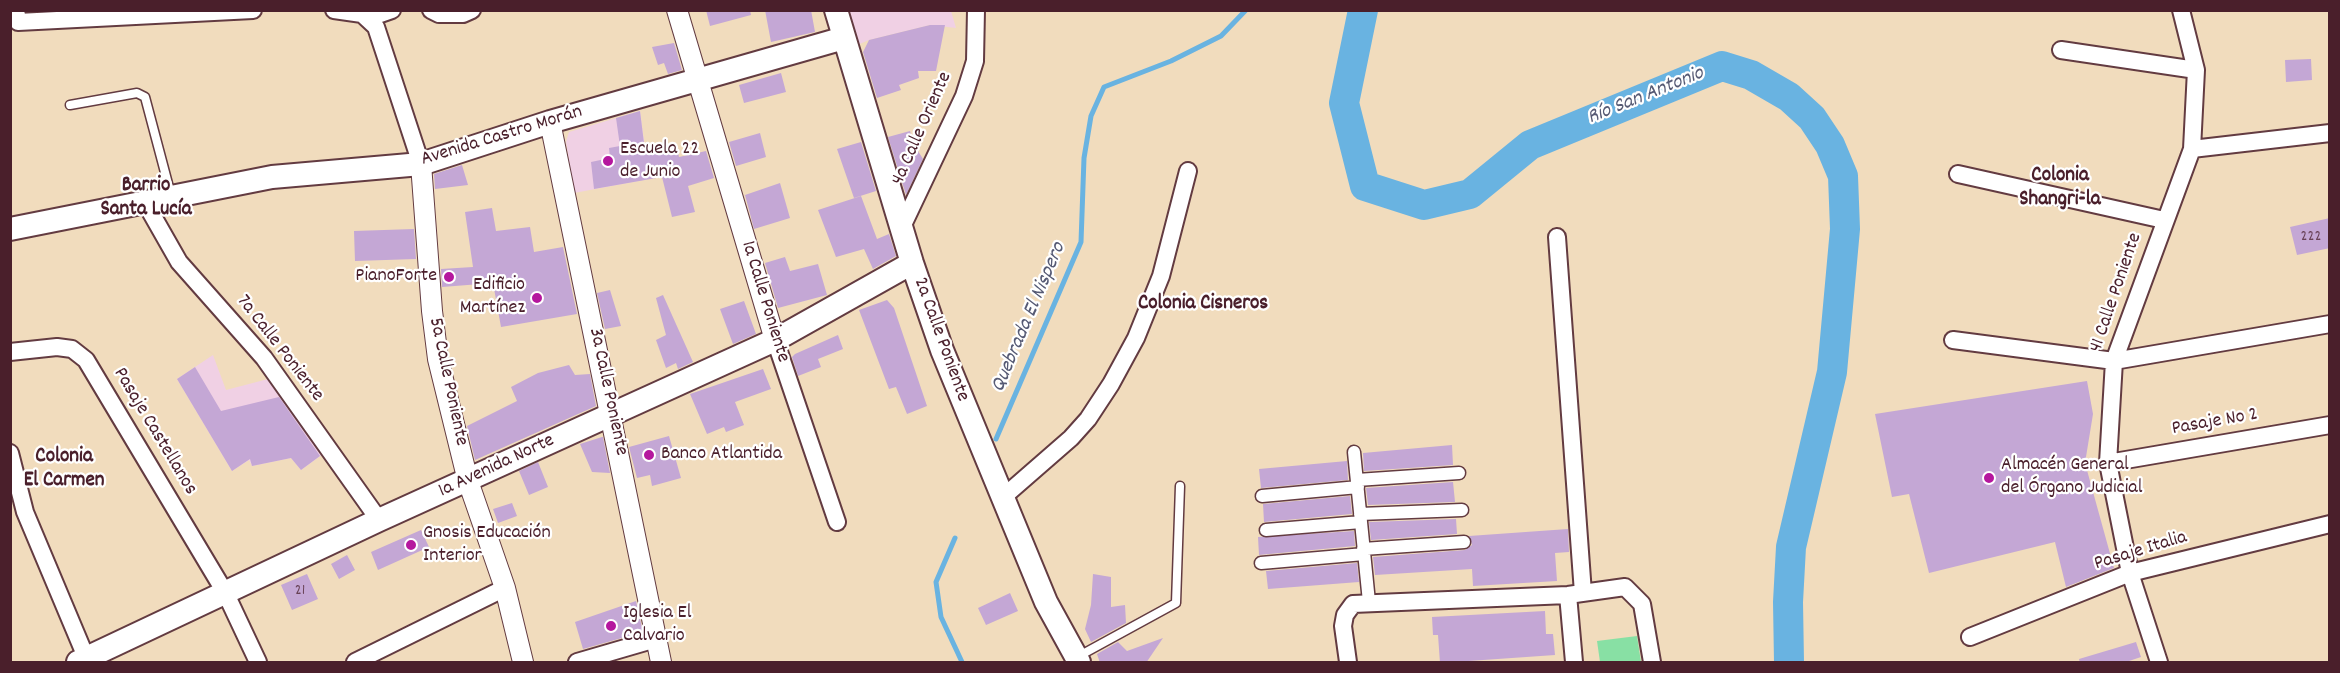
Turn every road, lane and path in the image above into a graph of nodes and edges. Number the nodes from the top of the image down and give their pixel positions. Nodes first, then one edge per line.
1 (254, 10) edge
2 (334, 10) edge
3 (392, 10) edge
4 (431, 10) edge
5 (472, 10) edge
6 (677, 10) edge
7 (836, 10) edge
8 (976, 10) edge
9 (2181, 10) edge
10 (369, 18) junction
11 (15, 19) edge
12 (844, 38) junction
13 (2061, 50) dead end
14 (2196, 70) junction
15 (697, 80) junction
16 (70, 105) dead end
17 (550, 122) junction
18 (2330, 133) edge
19 (2192, 148) junction
20 (421, 164) junction
21 (1188, 171) dead end
22 (1958, 174) dead end
23 (171, 199) junction
24 (146, 204) junction
25 (2164, 220) junction
26 (902, 227) junction
27 (10, 229) edge
28 (1557, 237) dead end
29 (912, 263) junction
30 (2330, 324) edge
31 (775, 340) junction
32 (1953, 340) dead end
33 (10, 352) edge
34 (2114, 361) junction
35 (611, 414) junction
36 (2330, 425) edge
37 (1354, 452) dead end
38 (10, 453) edge
39 (2108, 463) junction
40 (1459, 473) dead end
41 (468, 481) junction
42 (1357, 484) junction
43 (1180, 486) dead end
44 (1262, 496) dead end
45 (1001, 499) junction
46 (1462, 510) dead end
47 (1360, 518) junction
48 (380, 520) junction
49 (837, 522) dead end
50 (2330, 524) edge
51 (1266, 530) dead end
52 (1464, 542) dead end
53 (1363, 552) junction
54 (1261, 562) dead end
55 (2130, 573) junction
56 (505, 588) junction
57 (226, 594) junction
58 (1576, 594) junction
59 (1369, 602) junction
60 (1970, 637) dead end
61 (656, 639) junction
62 (1077, 660) edge
63 (84, 661) edge
64 (258, 663) edge
65 (355, 663) edge
66 (523, 663) edge
67 (577, 663) edge
68 (661, 663) edge
69 (1348, 663) edge
70 (1574, 663) edge
71 (1652, 663) edge
72 (2159, 663) edge

1 - 11 street
2 - 10 street
3 - 10 street
4 - 5 street
6 - 15 street, 1a Calle Poniente
7 - 12 main road, 2a Calle Poniente
8 - 26 street, 4a Calle Oriente
9 - 14 street, 41 Calle Poniente
10 - 20 street
12 - 15 main road, Avenida Castro Morán
12 - 26 main road, 2a Calle Poniente
13 - 14 street
14 - 19 street, 41 Calle Poniente
15 - 17 main road, Avenida Castro Morán
15 - 31 street, 1a Calle Poniente
16 - 23 lane
17 - 20 main road, Avenida Castro Morán
17 - 35 street, 3a Calle Poniente
18 - 19 street
19 - 25 street, 41 Calle Poniente
20 - 23 main road, Avenida Castro Morán
20 - 41 street, 5a Calle Poniente
21 - 45 street
22 - 25 street
23 - 24 main road, Avenida Castro Morán
24 - 27 main road, Avenida Castro Morán
24 - 48 street, 7a Calle Poniente
25 - 34 street, 41 Calle Poniente
26 - 29 main road, 2a Calle Poniente
28 - 58 street
29 - 31 main road, 1a Avenida Norte
29 - 45 main road, 2a Calle Poniente
30 - 34 street
31 - 35 main road, 1a Avenida Norte
31 - 49 street, 1a Calle Poniente
32 - 34 street
33 - 57 street, Pasaje Castellanos
34 - 39 street, 41 Calle Poniente
35 - 41 main road, 1a Avenida Norte
35 - 61 street, 3a Calle Poniente
36 - 39 street, Pasaje No 2
37 - 42 street
38 - 63 street
39 - 55 street, 41 Calle Poniente
40 - 42 street
41 - 48 main road, 1a Avenida Norte
41 - 56 street, 5a Calle Poniente
42 - 44 street
42 - 47 street
43 - 62 lane
45 - 62 main road, 2a Calle Poniente
46 - 47 street
47 - 51 street
47 - 53 street
48 - 57 main road, 1a Avenida Norte
50 - 55 street, Pasaje Italia
52 - 53 street
53 - 54 street
53 - 59 street
55 - 60 street, Pasaje Italia
55 - 72 street, 41 Calle Poniente
56 - 65 street
56 - 66 street, 5a Calle Poniente
57 - 63 main road, 1a Avenida Norte
57 - 64 street, Pasaje Castellanos
58 - 59 street
58 - 70 street
58 - 71 street
59 - 69 street
61 - 67 street
61 - 68 street, 3a Calle Poniente

